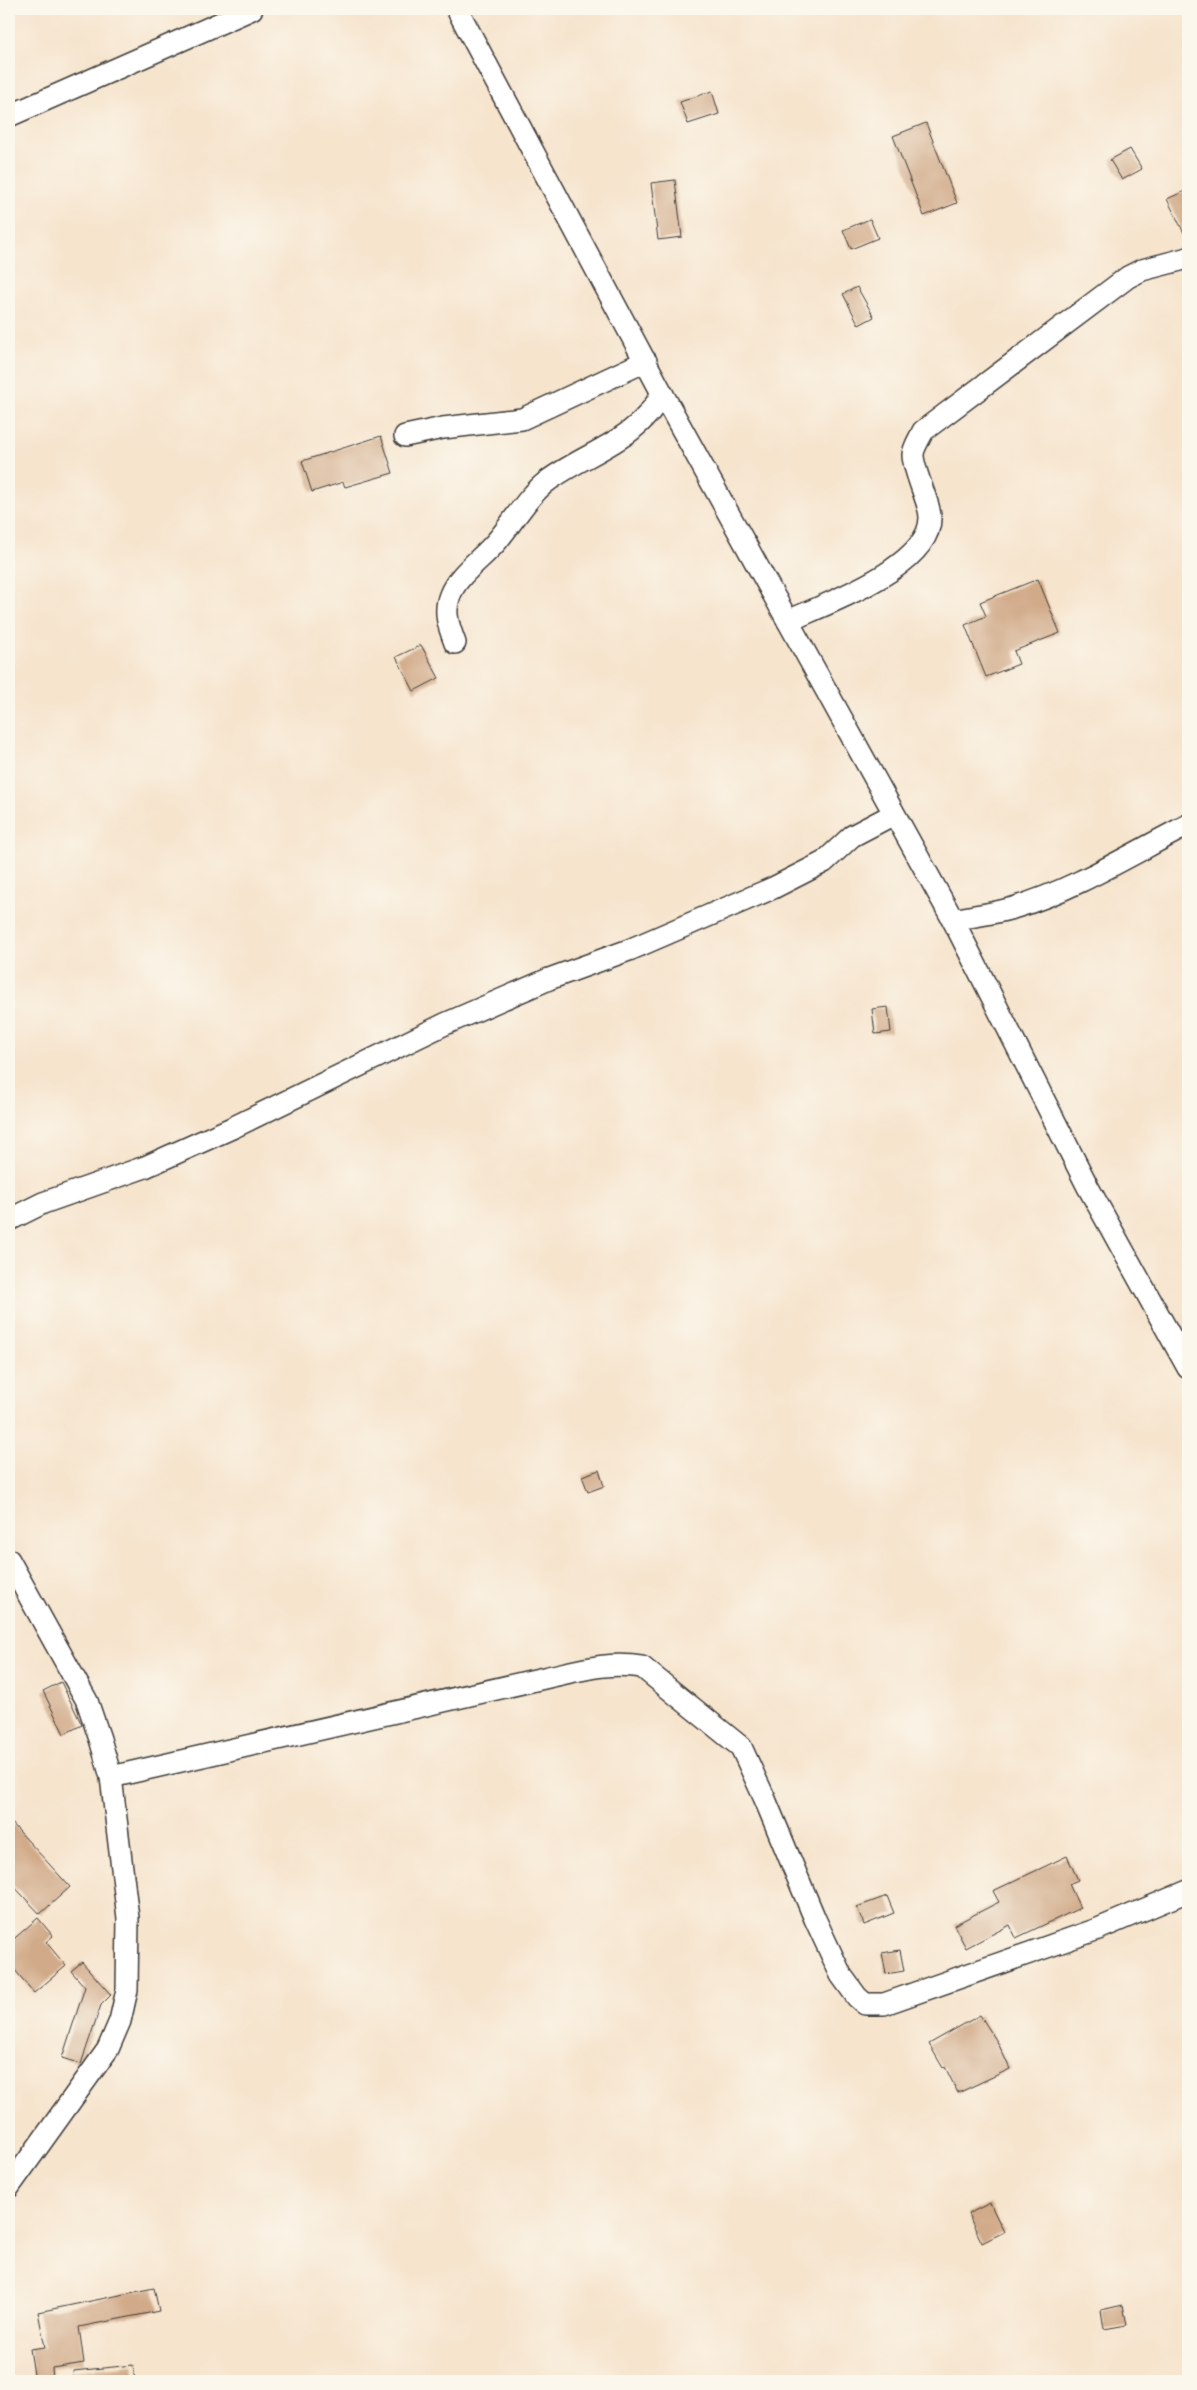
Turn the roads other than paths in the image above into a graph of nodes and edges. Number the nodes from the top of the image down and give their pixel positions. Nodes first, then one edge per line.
1 (252, 9) edge
2 (457, 9) edge
3 (9, 116) edge
4 (1188, 258) edge
5 (646, 362) junction
6 (662, 393) junction
7 (405, 436) dead end
8 (788, 621) junction
9 (455, 643) dead end
10 (894, 814) junction
11 (1188, 825) edge
12 (953, 920) junction
13 (9, 1220) edge
14 (1188, 1368) edge
15 (9, 1560) edge
16 (111, 1777) junction
17 (1188, 1891) edge
18 (9, 2187) edge

1 - 3 street
2 - 5 street
4 - 8 street
5 - 6 street
5 - 7 street
6 - 8 street
6 - 9 street
8 - 10 street
10 - 12 street
10 - 13 street
11 - 12 street
12 - 14 street
15 - 16 street
16 - 17 street
16 - 18 street

